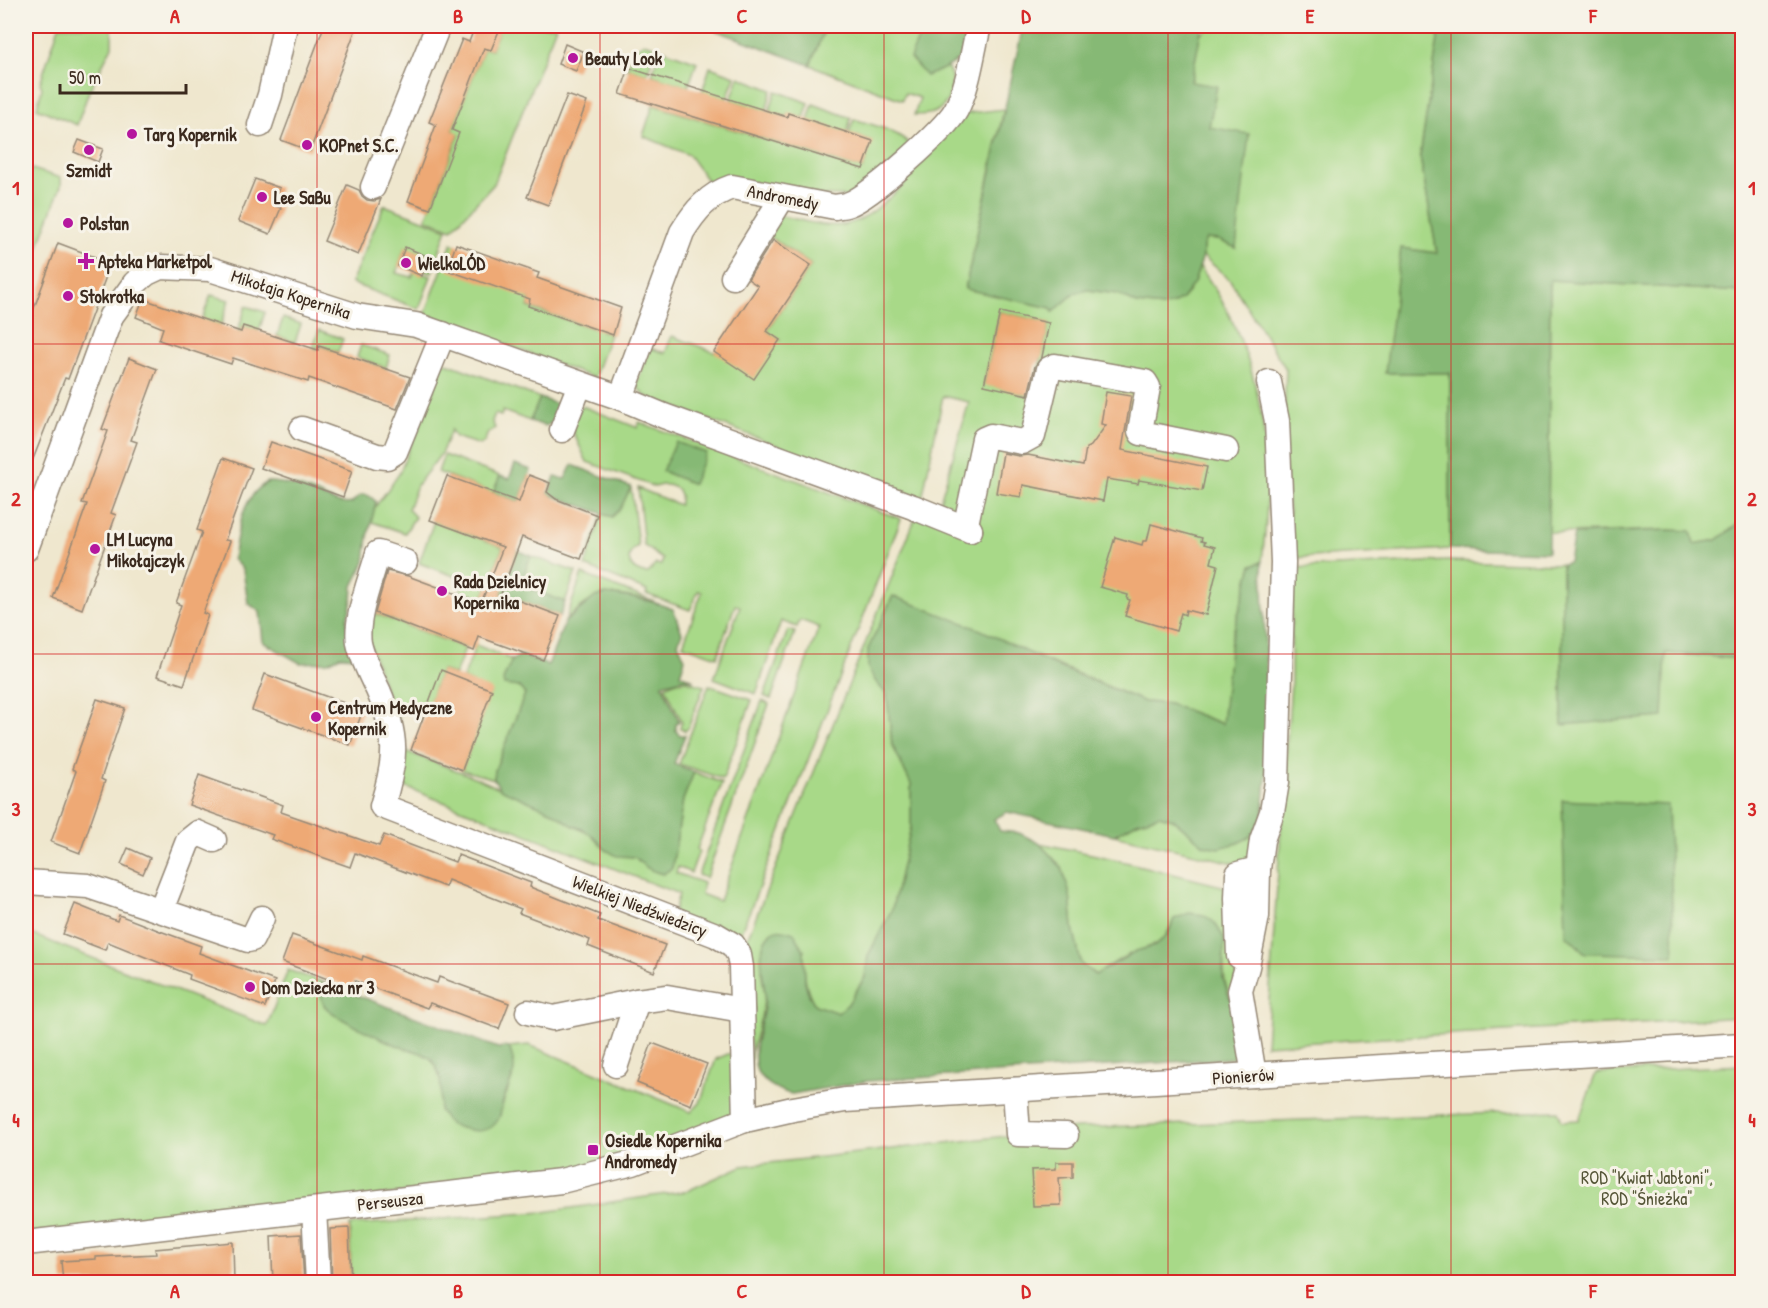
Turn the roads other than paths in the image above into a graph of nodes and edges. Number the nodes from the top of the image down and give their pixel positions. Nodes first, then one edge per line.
1 (285, 26) edge
2 (438, 26) edge
3 (979, 26) edge
4 (260, 125) dead end
5 (372, 187) dead end
6 (778, 203) dead end
7 (733, 277) dead end
8 (443, 334) junction
9 (1269, 381) dead end
10 (580, 384) junction
11 (621, 398) junction
12 (302, 429) dead end
13 (562, 430) dead end
14 (1226, 450) dead end
15 (26, 549) edge
16 (405, 562) dead end
17 (214, 840) dead end
18 (26, 882) edge
19 (160, 910) junction
20 (262, 918) dead end
21 (637, 1000) junction
22 (742, 1010) junction
23 (528, 1012) dead end
24 (1743, 1045) edge
25 (616, 1065) dead end
26 (1254, 1075) junction
27 (1015, 1090) junction
28 (745, 1120) junction
29 (1066, 1135) dead end
30 (314, 1210) junction
31 (26, 1243) edge
32 (318, 1282) edge

1 - 4 street
2 - 5 street
3 - 11 street, Andromedy
6 - 7 street
8 - 10 street, Mikołaja Kopernika
8 - 12 street
8 - 15 street, Mikołaja Kopernika
9 - 26 street
10 - 11 street, Mikołaja Kopernika
10 - 13 street
11 - 14 street, Mikołaja Kopernika
16 - 22 street, Wielkiej Niedźwiedzicy
17 - 19 street
18 - 19 street
19 - 20 street
21 - 22 street
21 - 23 street
21 - 25 street
22 - 28 street, Wielkiej Niedźwiedzicy
24 - 26 street, Pionierów
26 - 27 street, Pionierów
27 - 28 street, Pionierów
27 - 29 street
28 - 30 street, Perseusza
30 - 31 street, Perseusza
30 - 32 street

